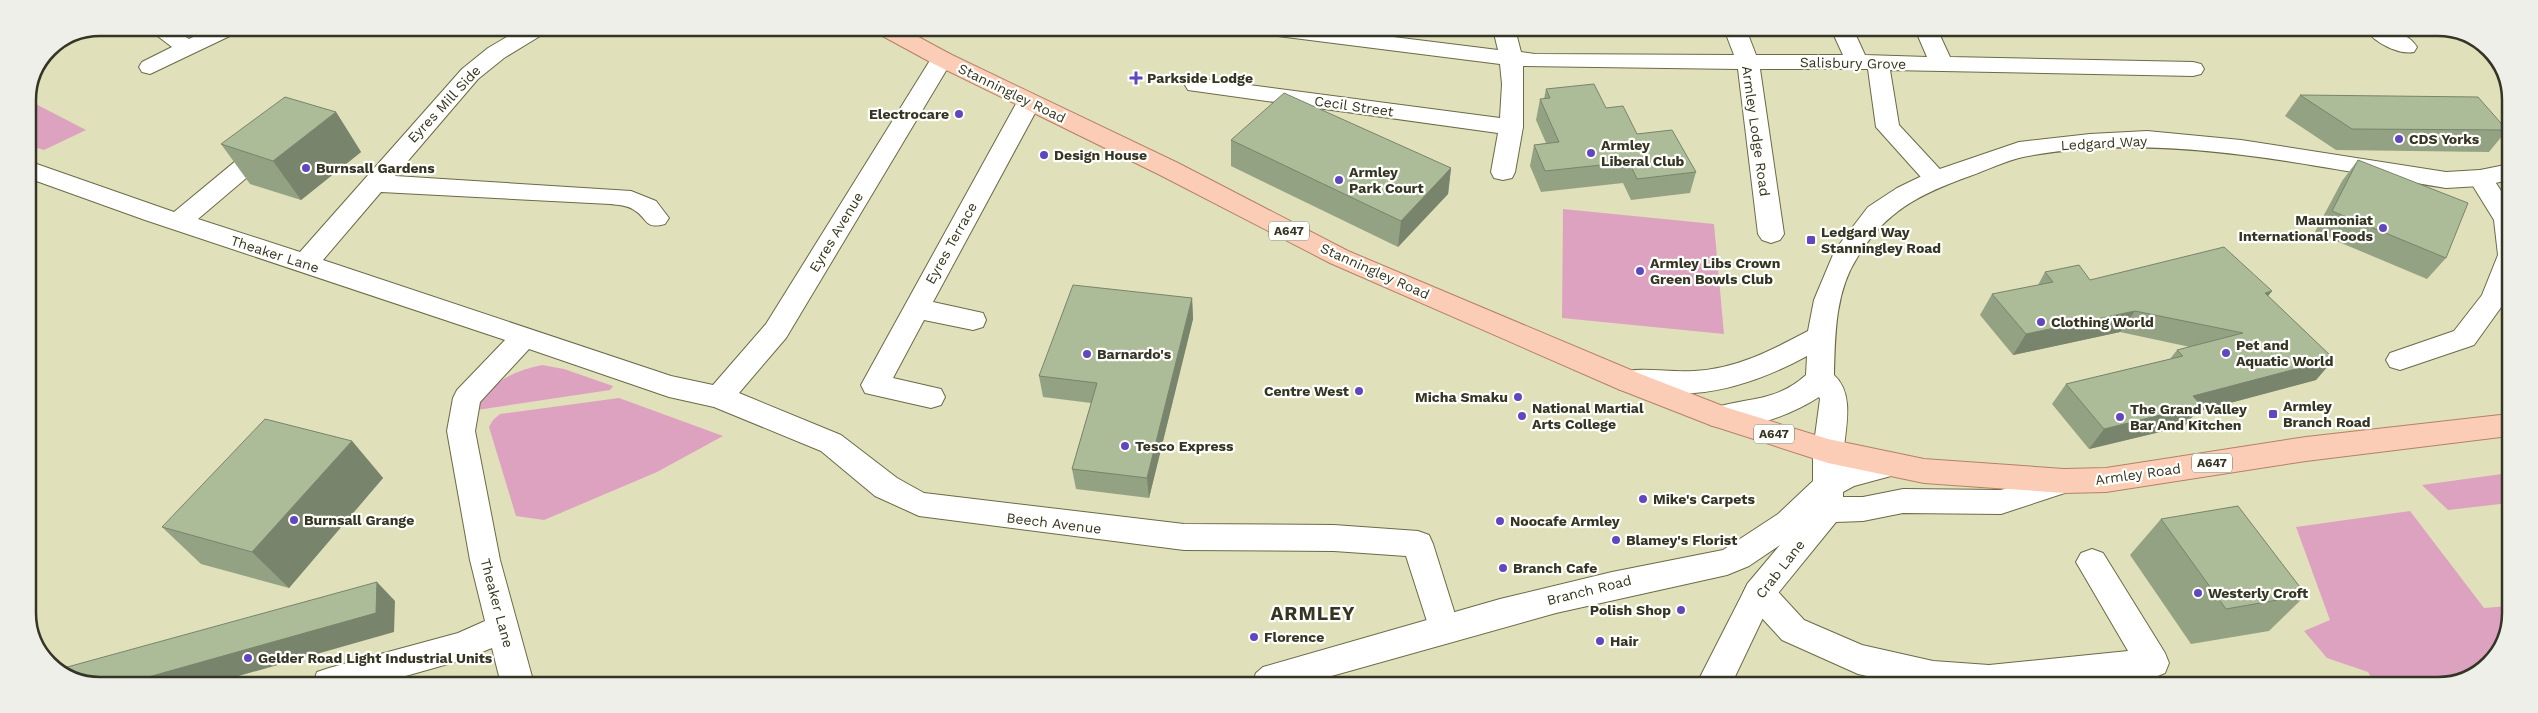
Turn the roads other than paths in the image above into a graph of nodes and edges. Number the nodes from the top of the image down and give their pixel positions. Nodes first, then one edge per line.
1 (170, 36) edge
2 (212, 36) edge
3 (524, 36) edge
4 (899, 36) edge
5 (1333, 36) edge
6 (1506, 36) edge
7 (1738, 36) edge
8 (1847, 36) edge
9 (1929, 36) edge
10 (2387, 36) edge
11 (2406, 47) dead end
12 (187, 48) junction
13 (1513, 59) junction
14 (942, 60) junction
15 (1748, 62) junction
16 (1867, 62) junction
17 (1942, 64) junction
18 (150, 66) dead end
19 (2193, 69) dead end
20 (1196, 85) dead end
21 (1029, 102) junction
22 (1511, 127) junction
23 (286, 132) edge
24 (36, 172) edge
25 (1503, 172) dead end
26 (2502, 174) edge
27 (2480, 178) junction
28 (1936, 179) junction
29 (374, 183) junction
30 (2502, 212) edge
31 (656, 218) dead end
32 (178, 222) junction
33 (1771, 234) dead end
34 (305, 263) junction
35 (2502, 278) edge
36 (915, 308) junction
37 (973, 320) dead end
38 (1821, 336) junction
39 (524, 337) junction
40 (2400, 360) dead end
41 (1820, 378) junction
42 (1628, 381) junction
43 (719, 397) junction
44 (931, 397) dead end
45 (1720, 417) junction
46 (2502, 426) edge
47 (1828, 450) junction
48 (1892, 465) junction
49 (2064, 481) junction
50 (1828, 498) junction
51 (1738, 557) junction
52 (2092, 562) dead end
53 (1759, 593) junction
54 (1443, 627) junction
55 (504, 628) junction
56 (351, 677) edge
57 (516, 677) edge
58 (1279, 677) edge
59 (1718, 677) edge
60 (1947, 677) edge
61 (2018, 677) edge

1 - 12 street
2 - 12 street
3 - 29 street, Eyres Mill Side
4 - 14 main road, Stanningley Road / A647
5 - 13 street, Salisbury Grove
6 - 13 street
7 - 15 street, Armley Lodge Road
8 - 16 street
9 - 17 street
10 - 11 street
12 - 18 street
13 - 15 street, Salisbury Grove
13 - 22 street
14 - 21 main road, Stanningley Road / A647
14 - 43 street, Eyres Avenue
15 - 16 street, Salisbury Grove
15 - 33 street, Armley Lodge Road
16 - 17 street, Salisbury Grove
16 - 28 street
17 - 19 street, Salisbury Grove
20 - 22 street, Cecil Street
21 - 36 street, Eyres Terrace
21 - 42 main road, Stanningley Road / A647
22 - 25 street
23 - 32 street
24 - 32 street, Theaker Lane
26 - 27 street, Ledgard Way
27 - 28 street, Ledgard Way
27 - 30 street
28 - 38 street, Ledgard Way
29 - 31 street
29 - 34 street, Eyres Mill Side
32 - 34 street, Theaker Lane
34 - 39 street, Theaker Lane
35 - 40 street
36 - 37 street
36 - 44 street, Eyres Terrace
38 - 41 street, Ledgard Way
38 - 42 street
39 - 43 street, Theaker Lane
39 - 55 street, Theaker Lane
41 - 45 street
41 - 47 street
42 - 45 main road, Stanningley Road / A647
43 - 54 street, Beech Avenue
45 - 47 main road, Stanningley Road / A647
46 - 49 main road, Armley Road / A647
47 - 48 main road, Armley Road / A647
47 - 50 street
48 - 49 main road, Armley Road / A647
48 - 50 street, Branch Road
49 - 50 street
50 - 51 street, Branch Road
50 - 53 street, Crab Lane
51 - 53 street
51 - 54 street, Branch Road
52 - 61 street
53 - 59 street, Crab Lane
53 - 60 street
54 - 58 street, Branch Road
55 - 56 street
55 - 57 street, Theaker Lane

